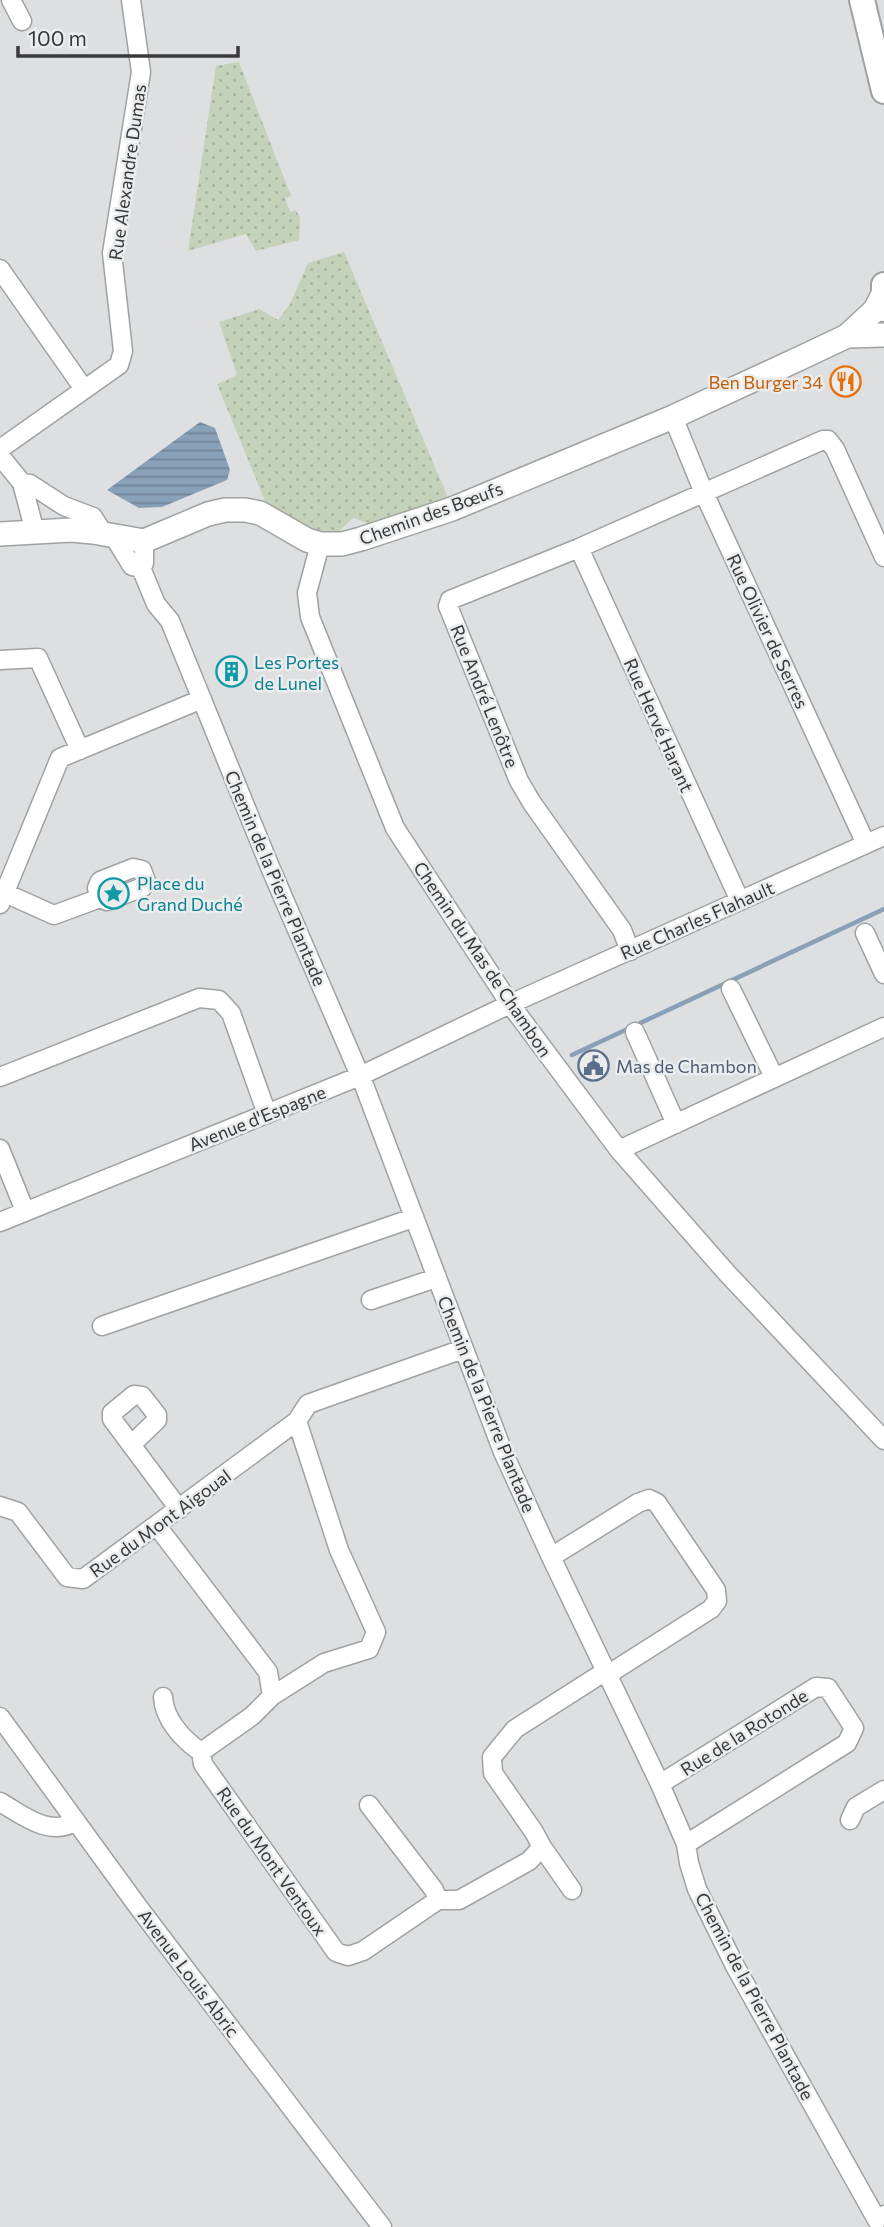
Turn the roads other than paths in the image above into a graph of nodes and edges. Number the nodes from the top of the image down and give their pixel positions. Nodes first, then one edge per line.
1 (11, 0) edge
2 (131, 0) edge
3 (862, 0) edge
4 (22, 21) dead end
5 (884, 91) edge
6 (0, 269) edge
7 (883, 296) edge
8 (884, 335) edge
9 (847, 336) junction
10 (84, 389) junction
11 (673, 417) junction
12 (0, 449) edge
13 (0, 456) edge
14 (22, 483) junction
15 (704, 493) junction
16 (64, 506) junction
17 (60, 530) junction
18 (36, 532) junction
19 (0, 534) edge
20 (108, 534) junction
21 (144, 541) junction
22 (320, 544) junction
23 (579, 548) junction
24 (884, 557) edge
25 (141, 568) junction
26 (0, 660) edge
27 (202, 699) junction
28 (80, 750) junction
29 (884, 836) edge
30 (866, 844) junction
31 (100, 898) dead end
32 (2, 899) edge
33 (740, 901) junction
34 (865, 933) dead end
35 (630, 951) junction
36 (884, 974) edge
37 (731, 989) dead end
38 (510, 1004) junction
39 (884, 1027) edge
40 (635, 1032) dead end
41 (360, 1076) junction
42 (0, 1077) edge
43 (774, 1077) junction
44 (267, 1114) junction
45 (676, 1124) junction
46 (0, 1149) edge
47 (619, 1150) junction
48 (25, 1211) junction
49 (413, 1218) junction
50 (0, 1222) edge
51 (436, 1278) junction
52 (371, 1300) dead end
53 (103, 1326) dead end
54 (463, 1349) junction
55 (298, 1421) junction
56 (884, 1440) edge
57 (132, 1444) dead end
58 (0, 1506) edge
59 (179, 1510) junction
60 (157, 1526) junction
61 (551, 1557) junction
62 (607, 1673) junction
63 (272, 1696) junction
64 (163, 1697) dead end
65 (0, 1717) edge
66 (201, 1752) junction
67 (660, 1784) junction
68 (884, 1790) edge
69 (0, 1802) edge
70 (369, 1805) dead end
71 (850, 1819) dead end
72 (75, 1822) junction
73 (686, 1844) junction
74 (542, 1847) junction
75 (572, 1890) dead end
76 (438, 1900) junction
77 (880, 2218) edge
78 (382, 2227) edge

1 - 4 street
2 - 10 street, Rue Alexandre Dumas
3 - 5 main road
6 - 10 street
7 - 9 street, Chemin des Bœufs
8 - 9 street, Chemin des Bœufs
9 - 11 street, Chemin des Bœufs
10 - 12 street, Rue Alexandre Dumas
11 - 15 street, Rue Olivier de Serres
11 - 22 street, Chemin des Bœufs
13 - 14 street
14 - 16 street, Chemin de la Pierre Plantade
14 - 18 street
15 - 23 street, Rue André Lenôtre
15 - 24 street, Rue André Lenôtre
15 - 30 street, Rue Olivier de Serres
16 - 17 street
16 - 20 street, Chemin de la Pierre Plantade
17 - 18 street
17 - 20 street
18 - 19 street
20 - 21 street
20 - 25 street, Chemin de la Pierre Plantade
21 - 22 street
21 - 25 street, Chemin de la Pierre Plantade
22 - 38 street, Chemin du Mas de Chambon
23 - 33 street, Rue Hervé Harant
23 - 35 street, Rue André Lenôtre
25 - 27 street, Chemin de la Pierre Plantade
26 - 28 street
27 - 28 street
27 - 41 street, Chemin de la Pierre Plantade
28 - 32 street
29 - 30 street, Rue Charles Flahault
30 - 33 street, Rue Charles Flahault
31 - 32 street
33 - 35 street, Rue Charles Flahault
34 - 36 street
35 - 38 street, Rue Charles Flahault
37 - 43 street
38 - 41 street, Avenue d'Espagne
38 - 47 street, Chemin du Mas de Chambon
39 - 43 street
40 - 45 street
41 - 44 street, Avenue d'Espagne
41 - 49 street, Chemin de la Pierre Plantade
42 - 44 street
43 - 45 street
44 - 48 street, Avenue d'Espagne
45 - 47 street
46 - 48 street
47 - 56 street, Chemin du Mas de Chambon
48 - 50 street, Avenue d'Espagne
49 - 51 street, Chemin de la Pierre Plantade
49 - 53 street
51 - 52 street
51 - 54 street, Chemin de la Pierre Plantade
54 - 55 street, Rue du Mont Aigoual
54 - 61 street, Chemin de la Pierre Plantade
55 - 59 street, Rue du Mont Aigoual
55 - 63 street
57 - 59 street
58 - 60 street, Rue du Mont Aigoual
59 - 60 street, Rue du Mont Aigoual
60 - 63 street
61 - 62 street, Chemin de la Pierre Plantade
61 - 62 street
62 - 67 street, Chemin de la Pierre Plantade
62 - 74 street
63 - 66 street
64 - 66 street
65 - 72 street, Avenue Louis Abric
66 - 76 street, Rue du Mont Ventoux
67 - 73 street, Chemin de la Pierre Plantade
67 - 73 street, Rue de la Rotonde
68 - 71 street
69 - 72 street
70 - 76 street
72 - 78 street, Avenue Louis Abric
73 - 77 street, Chemin de la Pierre Plantade
74 - 75 street
74 - 76 street, Rue du Mont Ventoux

